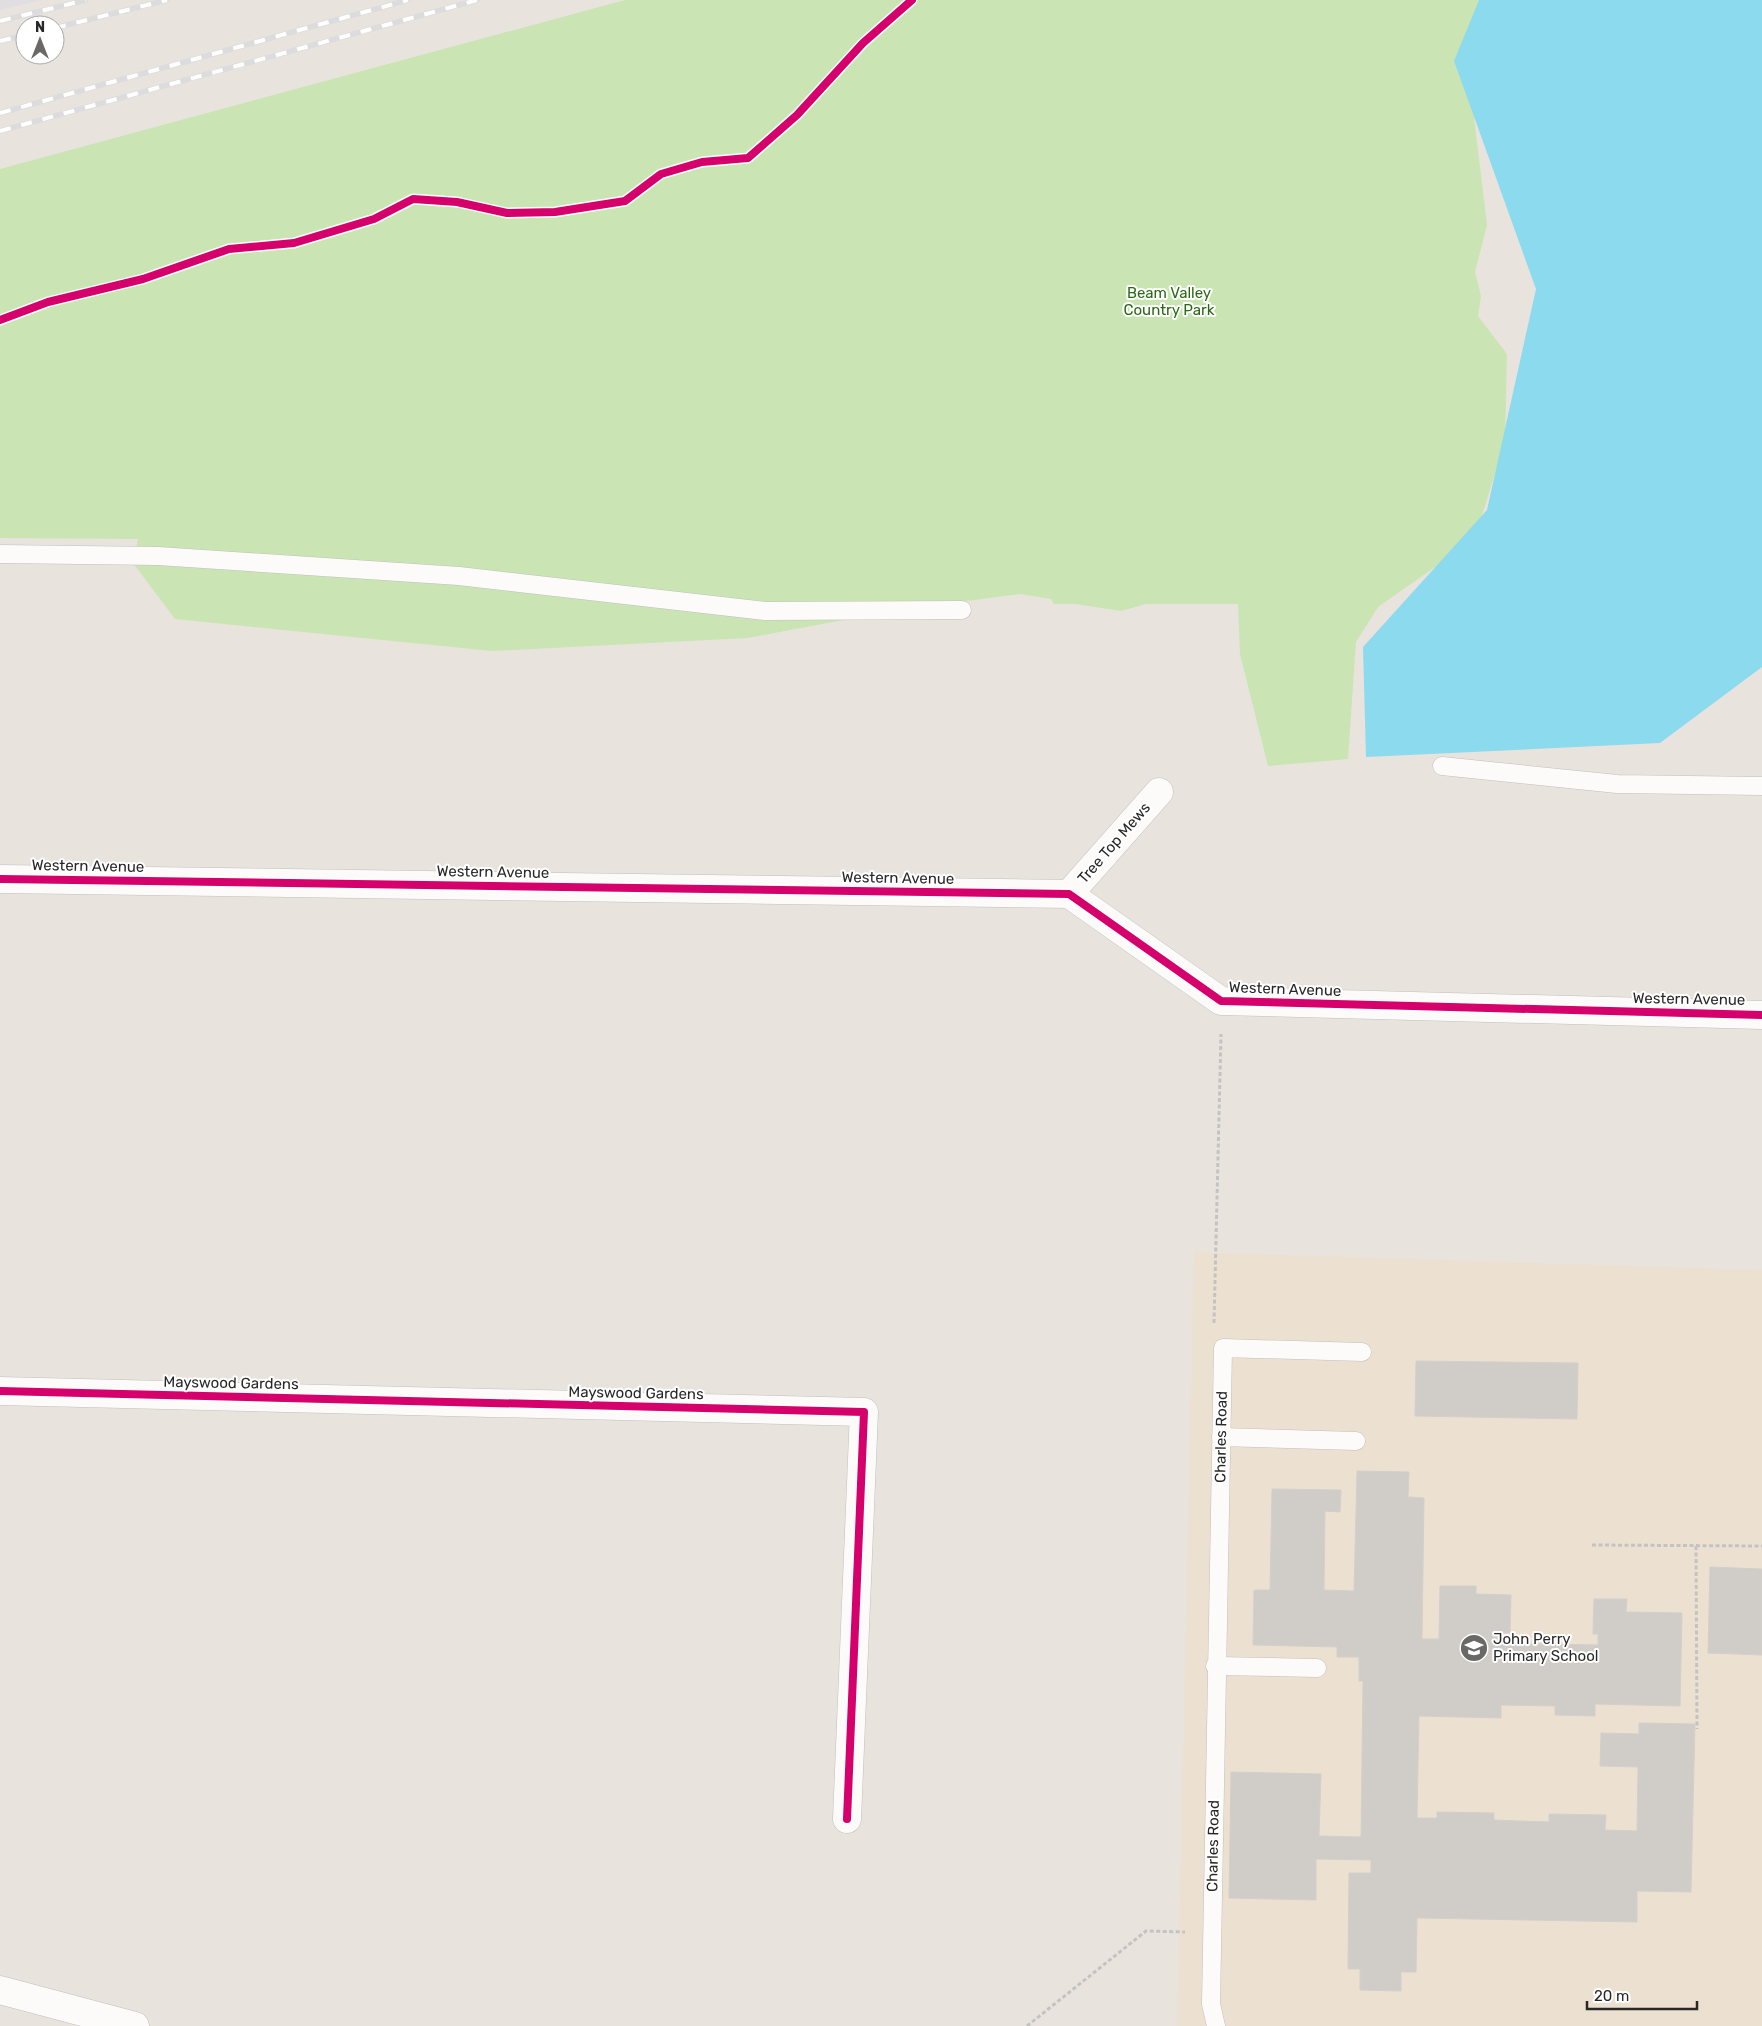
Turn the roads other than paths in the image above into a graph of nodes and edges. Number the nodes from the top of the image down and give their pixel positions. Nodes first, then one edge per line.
1 (0, 554) edge
2 (962, 610) dead end
3 (1442, 766) dead end
4 (1762, 786) edge
5 (1159, 792) dead end
6 (0, 879) edge
7 (1069, 894) junction
8 (1762, 1015) edge
9 (1362, 1352) dead end
10 (0, 1390) edge
11 (1220, 1437) junction
12 (1356, 1441) dead end
13 (1215, 1666) junction
14 (1317, 1668) dead end
15 (847, 1819) dead end
16 (0, 1990) edge
17 (135, 2026) edge
18 (1216, 2026) edge

1 - 2 lane
3 - 4 lane
5 - 7 street, Tree Top Mews
6 - 7 street, Western Avenue
7 - 8 street, Western Avenue
9 - 11 lane, Charles Road
10 - 15 street, Mayswood Gardens
11 - 12 lane
11 - 13 lane, Charles Road
13 - 14 lane
13 - 18 lane, Charles Road
16 - 17 street

